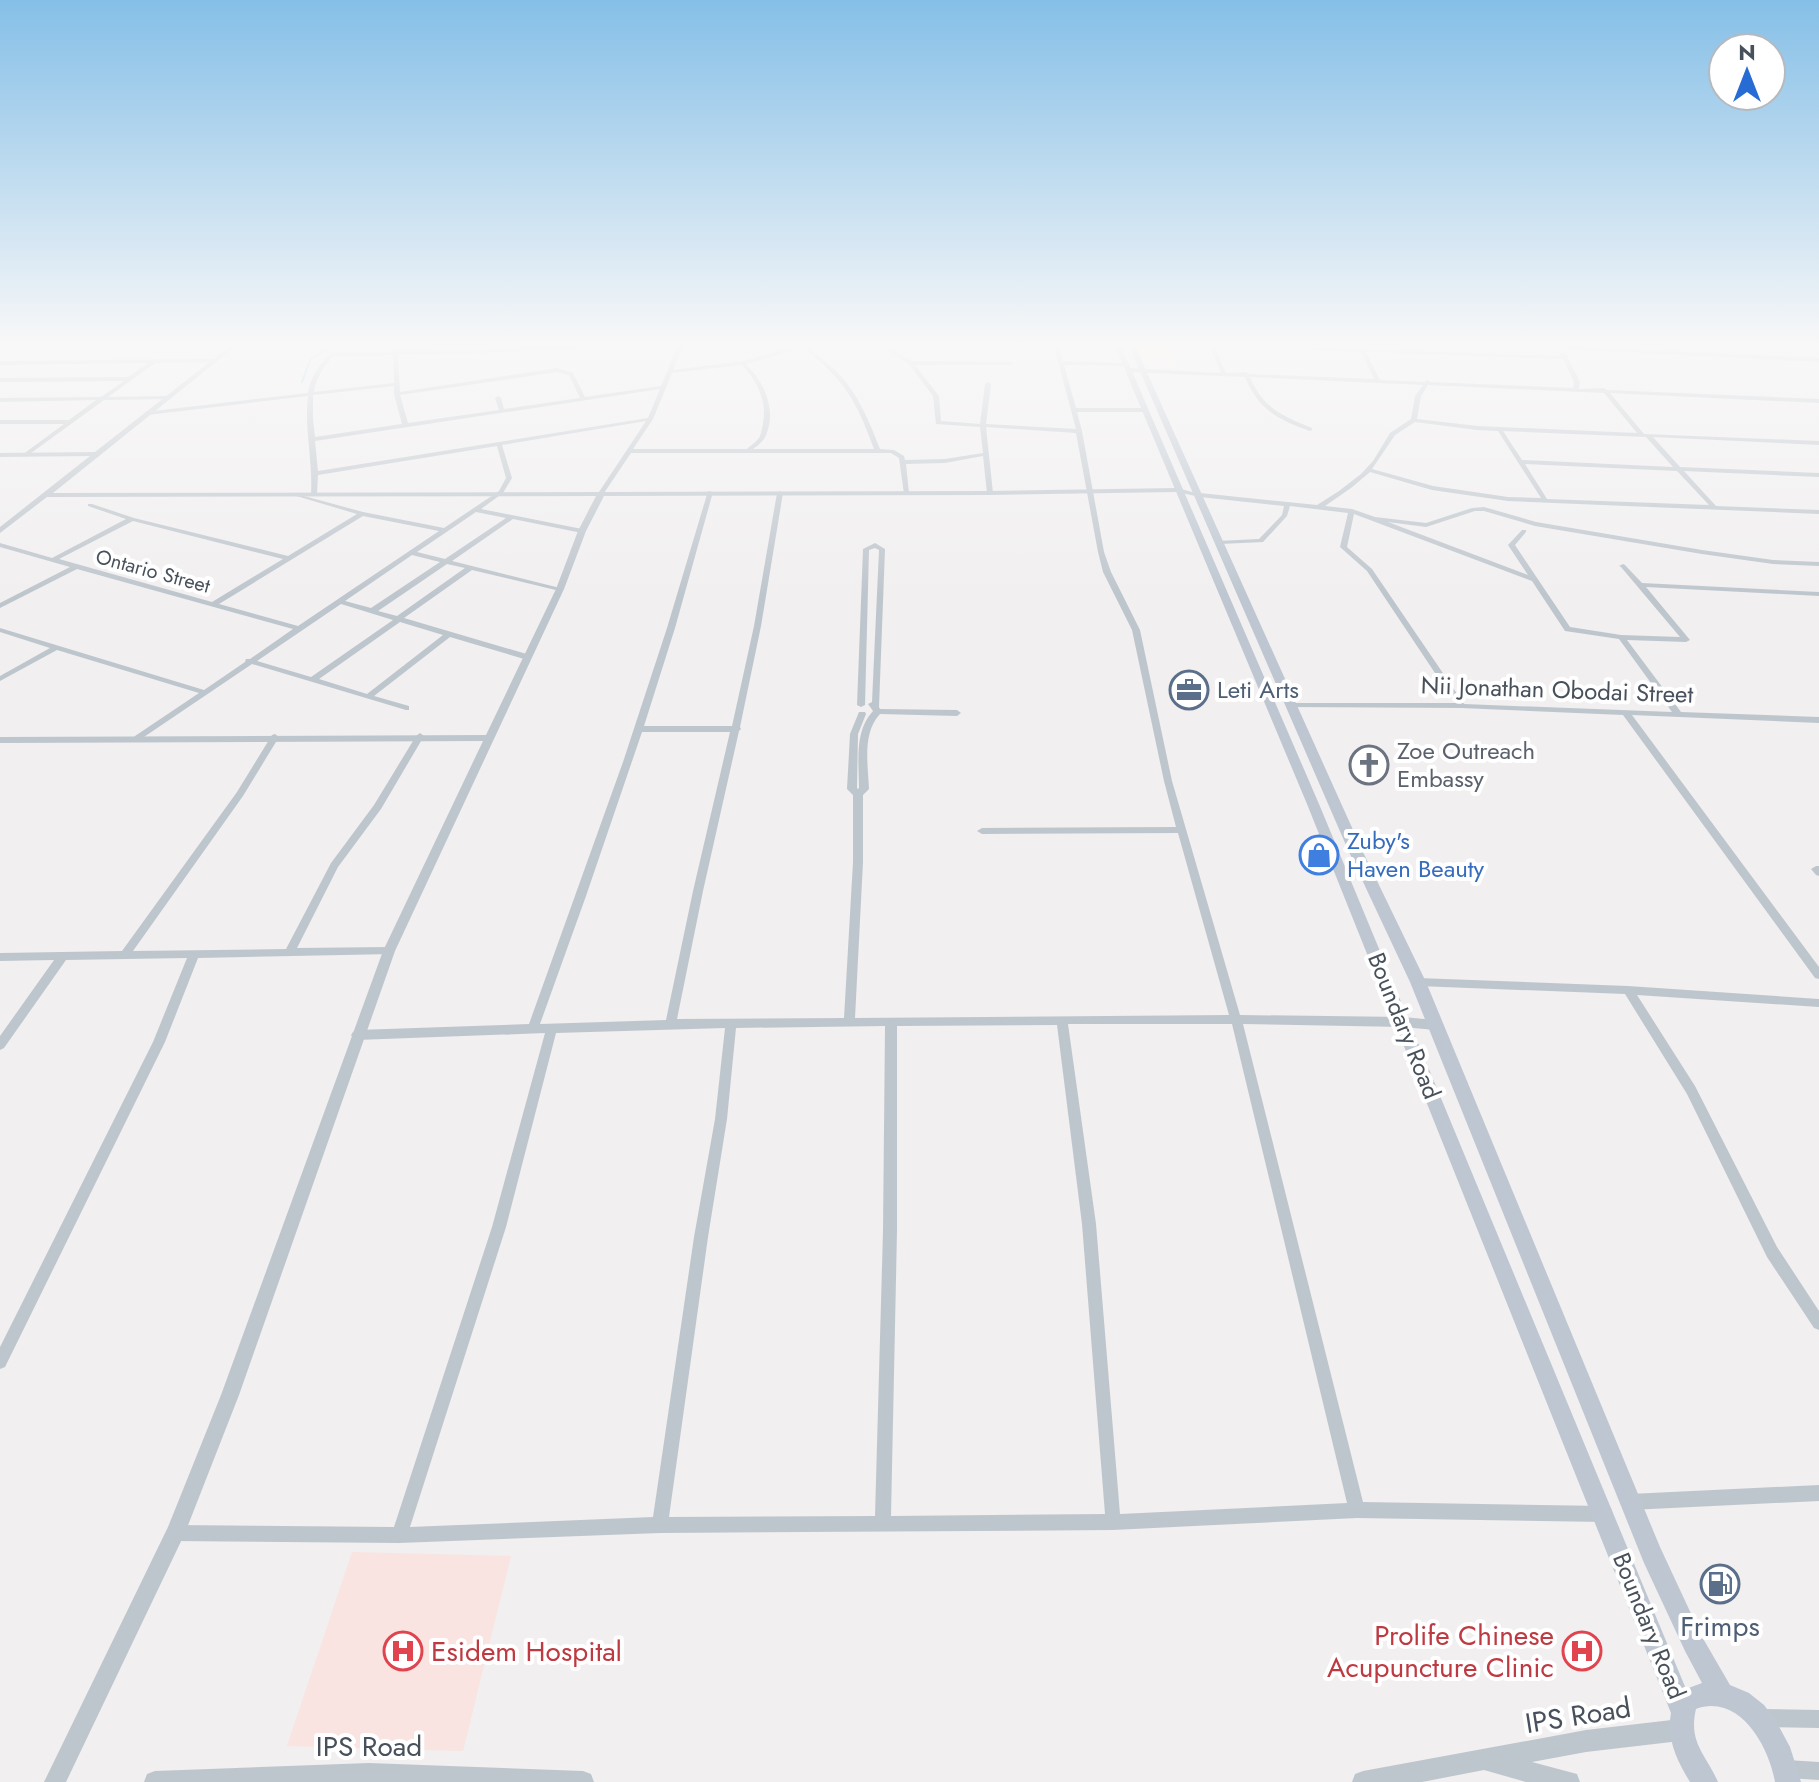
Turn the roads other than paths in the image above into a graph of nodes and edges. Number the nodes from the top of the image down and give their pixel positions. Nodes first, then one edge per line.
1 (60, 429) edge
2 (127, 429) edge
3 (313, 429) edge
4 (374, 429) edge
5 (589, 429) edge
6 (643, 429) edge
7 (765, 429) edge
8 (869, 429) edge
9 (983, 429) edge
10 (1050, 429) edge
11 (1153, 429) edge
12 (1164, 429) edge
13 (1400, 429) edge
14 (1488, 429) edge
15 (1639, 429) edge
16 (1500, 430) junction
17 (1079, 431) joint
18 (1645, 436) junction
19 (314, 439) junction
20 (759, 443) junction
21 (1819, 443) edge
22 (499, 444) junction
23 (772, 449) junction
24 (749, 450) junction
25 (629, 451) junction
26 (878, 451) junction
27 (96, 454) junction
28 (986, 454) junction
29 (0, 455) edge
30 (25, 455) junction
31 (903, 462) junction
32 (1521, 462) junction
33 (1368, 470) junction
34 (1680, 470) junction
35 (317, 473) junction
36 (1819, 475) edge
37 (1177, 490) junction
38 (1089, 491) junction
39 (501, 492) junction
40 (602, 492) junction
41 (710, 492) junction
42 (780, 493) junction
43 (906, 493) junction
44 (990, 493) junction
45 (295, 494) junction
46 (314, 494) junction
47 (43, 495) junction
48 (1200, 495) junction
49 (1545, 500) junction
50 (90, 505) dead end
51 (1287, 506) junction
52 (1713, 506) junction
53 (1319, 507) junction
54 (478, 510) junction
55 (1352, 511) junction
56 (1819, 512) edge
57 (362, 514) junction
58 (510, 518) junction
59 (132, 519) junction
60 (1377, 519) junction
61 (444, 530) junction
62 (0, 531) edge
63 (582, 531) junction
64 (1524, 531) dead end
65 (1220, 542) junction
66 (0, 545) edge
67 (412, 553) junction
68 (288, 558) junction
69 (53, 560) junction
70 (447, 562) junction
71 (1819, 564) edge
72 (1623, 566) dead end
73 (75, 567) junction
74 (470, 568) junction
75 (1535, 580) junction
76 (1640, 585) junction
77 (560, 589) junction
78 (1819, 594) edge
79 (338, 601) junction
80 (214, 604) junction
81 (0, 606) edge
82 (371, 612) junction
83 (397, 619) junction
84 (297, 628) junction
85 (0, 630) edge
86 (449, 634) junction
87 (1621, 637) junction
88 (55, 648) junction
89 (527, 657) junction
90 (249, 661) junction
91 (0, 679) edge
92 (314, 679) junction
93 (203, 692) junction
94 (369, 696) junction
95 (1293, 705) junction
96 (1461, 706) junction
97 (406, 708) dead end
98 (870, 710) junction
99 (1625, 712) junction
100 (957, 713) dead end
101 (1678, 714) junction
102 (1819, 720) edge
103 (637, 729) junction
104 (737, 729) junction
105 (420, 736) junction
106 (275, 737) junction
107 (138, 738) junction
108 (490, 738) junction
109 (0, 740) edge
110 (1183, 830) junction
111 (982, 831) dead end
112 (389, 951) junction
113 (290, 952) junction
114 (63, 956) junction
115 (124, 956) junction
116 (193, 956) junction
117 (0, 957) edge
118 (1819, 975) edge
119 (1418, 982) junction
120 (1628, 990) junction
121 (1819, 1003) edge
122 (1236, 1019) junction
123 (1062, 1020) junction
124 (891, 1022) junction
125 (1403, 1022) junction
126 (731, 1023) junction
127 (849, 1023) junction
128 (671, 1024) junction
129 (1435, 1025) junction
130 (533, 1028) junction
131 (552, 1028) junction
132 (357, 1035) junction
133 (0, 1045) edge
134 (1819, 1323) edge
135 (0, 1362) edge
136 (1819, 1493) edge
137 (1630, 1502) junction
138 (1357, 1510) junction
139 (1605, 1514) junction
140 (883, 1521) junction
141 (1113, 1522) junction
142 (660, 1525) junction
143 (175, 1533) junction
144 (399, 1535) junction
145 (1721, 1692) junction
146 (1758, 1718) junction
147 (1819, 1719) edge
148 (1681, 1720) junction
149 (1487, 1761) junction
150 (1819, 1771) edge
151 (368, 1778) edge
152 (1790, 1778) edge
153 (55, 1782) edge
154 (155, 1782) edge
155 (583, 1782) edge
156 (1363, 1782) edge
157 (1569, 1782) edge
158 (1705, 1782) edge

1 - 30 street
2 - 27 street
3 - 19 street
4 - 19 street
5 - 22 street
6 - 25 street
7 - 20 street
8 - 26 street
9 - 28 street
10 - 17 street
11 - 37 main road, Boundary Road
12 - 48 main road, Boundary Road
13 - 33 street
14 - 16 street
15 - 18 street
16 - 18 street
16 - 32 street
17 - 38 street
18 - 21 street
18 - 34 street
19 - 35 street
20 - 23 street
20 - 24 street
22 - 35 street
22 - 39 street
23 - 24 street
23 - 26 street
24 - 25 street
25 - 40 street
26 - 31 street
27 - 30 street
27 - 47 street
28 - 31 street
28 - 44 street
29 - 30 street
31 - 43 street
32 - 34 street
32 - 49 street
33 - 49 street
33 - 53 street
34 - 36 street
34 - 52 street
35 - 46 street
37 - 38 street
37 - 48 street
37 - 125 main road, Boundary Road
38 - 44 street
38 - 110 street
39 - 40 street
39 - 46 street
39 - 54 street
40 - 41 street
40 - 63 street
41 - 42 street
41 - 103 street
42 - 43 street
42 - 104 street
43 - 44 street
45 - 46 street
45 - 47 street
45 - 57 street
47 - 62 street
48 - 51 street
48 - 65 main road, Boundary Road
49 - 52 street
50 - 59 street
51 - 53 street
51 - 65 street
52 - 56 street
53 - 55 street
54 - 58 street
54 - 61 street
55 - 60 street
55 - 96 street
57 - 61 street
57 - 68 street
58 - 63 street
58 - 70 street
59 - 68 street
59 - 69 street
60 - 71 street
60 - 75 street
61 - 67 street
63 - 77 street
64 - 75 street
65 - 95 main road, Boundary Road
66 - 69 street, Ontario Street
67 - 70 street
67 - 79 street
68 - 80 street
69 - 73 street, Ontario Street
70 - 74 street
70 - 82 street
72 - 76 street
73 - 80 street, Ontario Street
73 - 81 street
74 - 77 street
74 - 83 street
75 - 87 street
76 - 78 street
76 - 87 street
77 - 89 street
79 - 82 street
79 - 84 street
80 - 84 street, Ontario Street
82 - 83 street
83 - 86 street
83 - 92 street
84 - 90 street
85 - 88 street
86 - 89 street
86 - 94 street
87 - 101 street
88 - 91 street
88 - 93 street
89 - 108 street
90 - 92 street
90 - 93 street
92 - 94 street
93 - 107 street
94 - 97 street
95 - 96 street, Nii Jonathan Obodai Street
95 - 119 main road, Boundary Road
96 - 99 street, Nii Jonathan Obodai Street
98 - 98 street
98 - 100 street
98 - 127 street
99 - 101 street, Nii Jonathan Obodai Street
99 - 118 street
101 - 102 street, Nii Jonathan Obodai Street
103 - 104 street
103 - 130 street
104 - 128 street
105 - 106 street
105 - 108 street
105 - 113 street
106 - 107 street
106 - 115 street
107 - 109 street
108 - 112 street
110 - 111 street
110 - 122 street
112 - 113 street
112 - 132 street
113 - 116 street
114 - 115 street
114 - 117 street
114 - 133 street
115 - 116 street
116 - 135 street
119 - 120 street
119 - 129 main road, Boundary Road
120 - 121 street
120 - 134 street
122 - 123 street
122 - 125 street
122 - 138 street
123 - 124 street
123 - 141 street
124 - 127 street
124 - 140 street
125 - 129 street
125 - 139 main road, Boundary Road
126 - 127 street
126 - 128 street
126 - 142 street
128 - 131 street
129 - 137 main road, Boundary Road
130 - 131 street
130 - 132 street
131 - 144 street
132 - 143 street
136 - 137 street
137 - 145 main road, Boundary Road
138 - 139 street
138 - 141 street
139 - 148 main road, Boundary Road
140 - 141 street
140 - 142 street
142 - 144 street
143 - 144 street
143 - 153 street
145 - 146 main road
145 - 148 main road
146 - 147 street
146 - 152 main road
148 - 149 street, IPS Road
148 - 158 main road, Boundary Road
149 - 156 street, IPS Road
149 - 157 street, IPS Road
150 - 152 street
151 - 154 street, IPS Road
151 - 155 street, IPS Road

